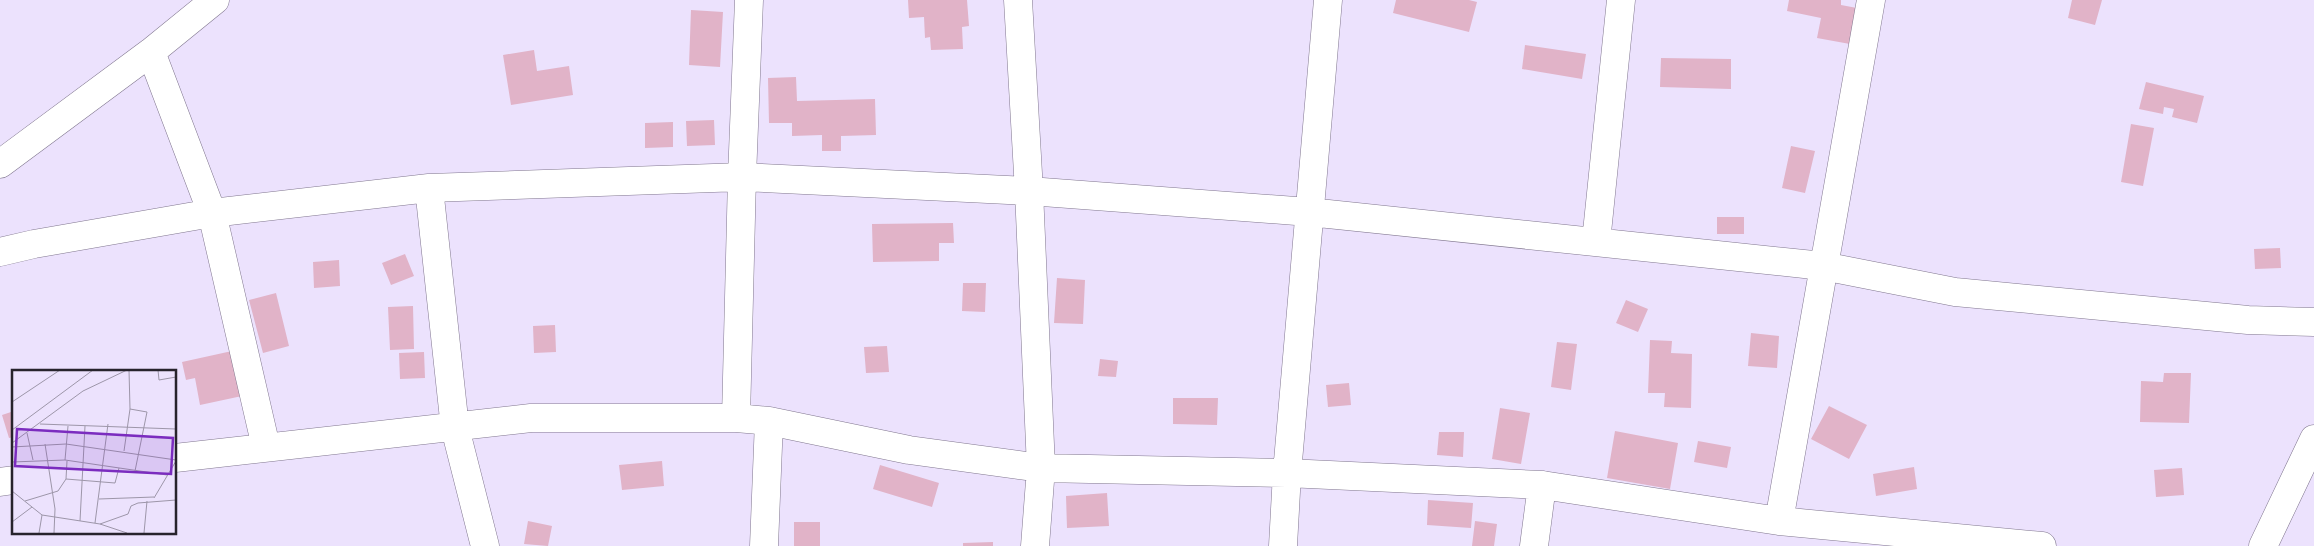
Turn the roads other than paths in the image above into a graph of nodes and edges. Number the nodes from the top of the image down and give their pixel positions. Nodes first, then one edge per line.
1 (215, 0) edge
2 (749, 0) edge
3 (1018, 0) edge
4 (1328, 0) edge
5 (1621, 0) edge
6 (1871, 0) edge
7 (151, 52) junction
8 (0, 164) edge
9 (742, 177) junction
10 (429, 188) junction
11 (1029, 191) junction
12 (1309, 212) junction
13 (212, 213) junction
14 (1596, 242) junction
15 (0, 252) edge
16 (1823, 266) junction
17 (2314, 322) edge
18 (736, 418) junction
19 (770, 421) junction
20 (455, 428) junction
21 (2314, 439) edge
22 (266, 447) junction
23 (176, 458) edge
24 (1041, 468) junction
25 (1287, 473) junction
26 (2303, 482) edge
27 (1542, 485) junction
28 (1779, 521) junction
29 (485, 546) edge
30 (764, 546) edge
31 (1035, 546) edge
32 (1283, 546) edge
33 (1534, 546) edge
34 (2042, 546) edge
35 (2262, 546) edge

1 - 7 street
2 - 9 street
3 - 11 street
4 - 12 street
5 - 14 street
6 - 16 street
7 - 8 street
7 - 13 street
9 - 10 street
9 - 11 street
9 - 18 street
10 - 13 street
10 - 20 street
11 - 12 street
11 - 24 street
12 - 14 street
12 - 25 street
13 - 15 street
13 - 22 street
14 - 16 street
16 - 17 street
16 - 28 street
18 - 19 street
18 - 20 street
19 - 24 street
19 - 30 street
20 - 22 street
20 - 29 street
21 - 26 street
22 - 23 street
24 - 25 street
24 - 31 street
25 - 27 street
25 - 32 street
26 - 35 street
27 - 28 street
27 - 33 street
28 - 34 street

